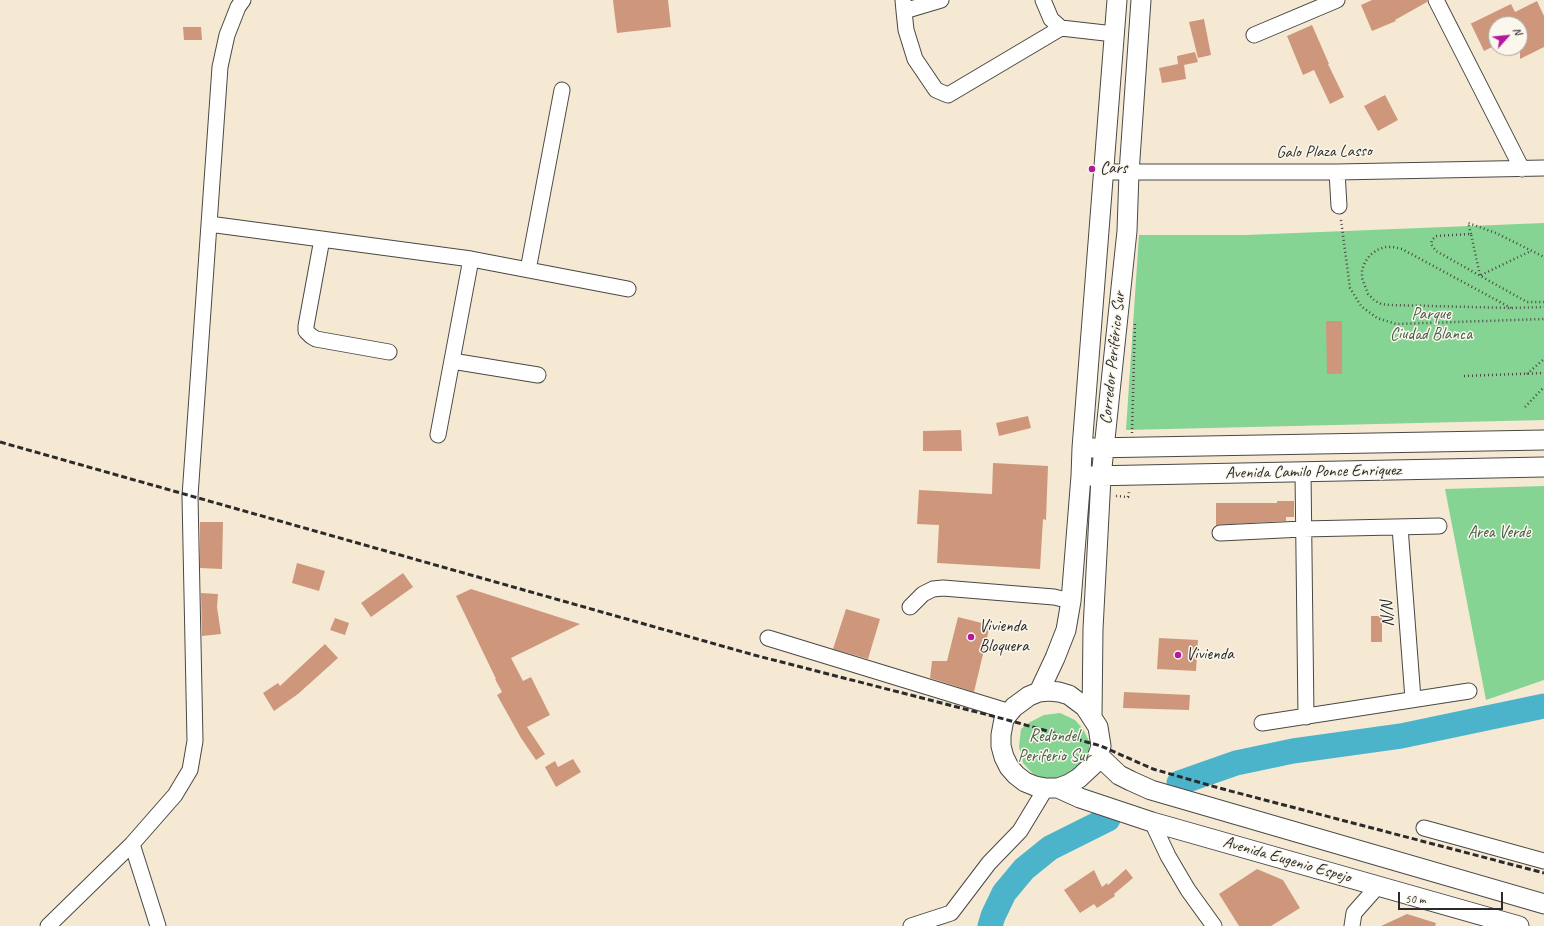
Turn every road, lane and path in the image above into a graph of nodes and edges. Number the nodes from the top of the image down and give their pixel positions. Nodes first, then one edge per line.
1 (243, 0) edge
2 (1043, 0) edge
3 (1117, 0) edge
4 (1141, 0) edge
5 (1337, 0) edge
6 (1436, 0) edge
7 (936, 1) edge
8 (903, 5) edge
9 (1061, 28) junction
10 (1114, 34) junction
11 (1254, 35) dead end
12 (562, 90) dead end
13 (1544, 168) edge
14 (1522, 169) junction
15 (1104, 172) junction
16 (1337, 172) junction
17 (1129, 173) junction
18 (1339, 206) joint
19 (209, 224) junction
20 (1471, 234) junction
21 (322, 239) junction
22 (1531, 251) junction
23 (1544, 257) edge
24 (471, 259) junction
25 (528, 270) junction
26 (1480, 275) junction
27 (628, 289) dead end
28 (1544, 302) edge
29 (1511, 308) junction
30 (1544, 308) edge
31 (1544, 319) edge
32 (390, 352) dead end
33 (1544, 359) edge
34 (452, 361) junction
35 (1544, 373) edge
36 (1526, 374) junction
37 (538, 375) dead end
38 (1464, 376) dead end
39 (1544, 387) edge
40 (1525, 407) dead end
41 (438, 435) dead end
42 (1544, 440) edge
43 (1235, 446) junction
44 (1082, 448) junction
45 (1104, 448) junction
46 (1544, 467) edge
47 (1303, 472) junction
48 (1235, 474) junction
49 (1081, 476) junction
50 (1101, 477) junction
51 (1439, 526) dead end
52 (1400, 527) junction
53 (1303, 528) junction
54 (1220, 533) dead end
55 (1071, 601) junction
56 (910, 607) dead end
57 (768, 638) dead end
58 (1469, 691) dead end
59 (1039, 692) junction
60 (1413, 699) junction
61 (1010, 712) junction
62 (1092, 716) junction
63 (1306, 717) junction
64 (1262, 723) dead end
65 (1098, 755) junction
66 (1052, 788) junction
67 (1152, 822) junction
68 (1424, 828) dead end
69 (132, 844) junction
70 (1544, 861) edge
71 (1378, 886) junction
72 (1544, 904) edge
73 (48, 926) edge
74 (158, 926) edge
75 (911, 926) edge
76 (1214, 926) edge
77 (1352, 926) edge
78 (1519, 926) edge

1 - 19 street
2 - 9 street
3 - 10 main road, Corredor Periférico Sur
4 - 17 main road, Corredor Periférico Sur
5 - 11 street
6 - 14 street
7 - 8 street
8 - 9 street
9 - 10 street
10 - 15 main road, Corredor Periférico Sur
12 - 25 street
13 - 14 street, Galo Plaza Lasso
14 - 16 street, Galo Plaza Lasso
15 - 17 street, Galo Plaza Lasso
15 - 44 main road, Corredor Periférico Sur
16 - 17 street, Galo Plaza Lasso
16 - 18 street
17 - 45 main road, Corredor Periférico Sur
18 - 31 path
19 - 21 street
19 - 69 street
20 - 22 path
20 - 26 path
20 - 26 path
21 - 24 street
21 - 32 street
22 - 23 path
22 - 26 path
24 - 25 street
24 - 34 street
25 - 27 street
26 - 28 path
29 - 29 path
29 - 30 path
33 - 36 path
34 - 37 street
34 - 41 street
35 - 36 path
36 - 38 path
39 - 40 path
42 - 43 main road, Avenida Camilo Ponce Enriquez
43 - 45 main road, Avenida Camilo Ponce Enriquez
43 - 48 main road
44 - 45 main road, Avenida Camilo Ponce Enriquez
44 - 49 main road, Corredor Periférico Sur
45 - 50 main road, Corredor Periférico Sur
46 - 47 main road, Avenida Camilo Ponce Enriquez
47 - 48 main road, Avenida Camilo Ponce Enriquez
47 - 53 street
48 - 50 main road, Avenida Camilo Ponce Enriquez
49 - 50 main road, Avenida Camilo Ponce Enriquez
49 - 55 main road, Corredor Periférico Sur
50 - 62 main road, Corredor Periférico Sur
51 - 52 street
52 - 53 street
52 - 60 street, N/N
53 - 54 street
53 - 63 street
55 - 56 street
55 - 59 main road, Corredor Periférico Sur
57 - 61 street
58 - 60 street
59 - 61 main road
59 - 62 main road
60 - 63 street
61 - 66 main road
62 - 65 main road
63 - 64 street
65 - 66 main road
65 - 72 main road, Avenida Eugenio Espejo
66 - 67 main road, Avenida Eugenio Espejo
66 - 75 street
67 - 71 main road, Avenida Eugenio Espejo
67 - 76 street
68 - 70 street
69 - 73 street
69 - 74 street
71 - 77 street
71 - 78 main road, Avenida Eugenio Espejo

